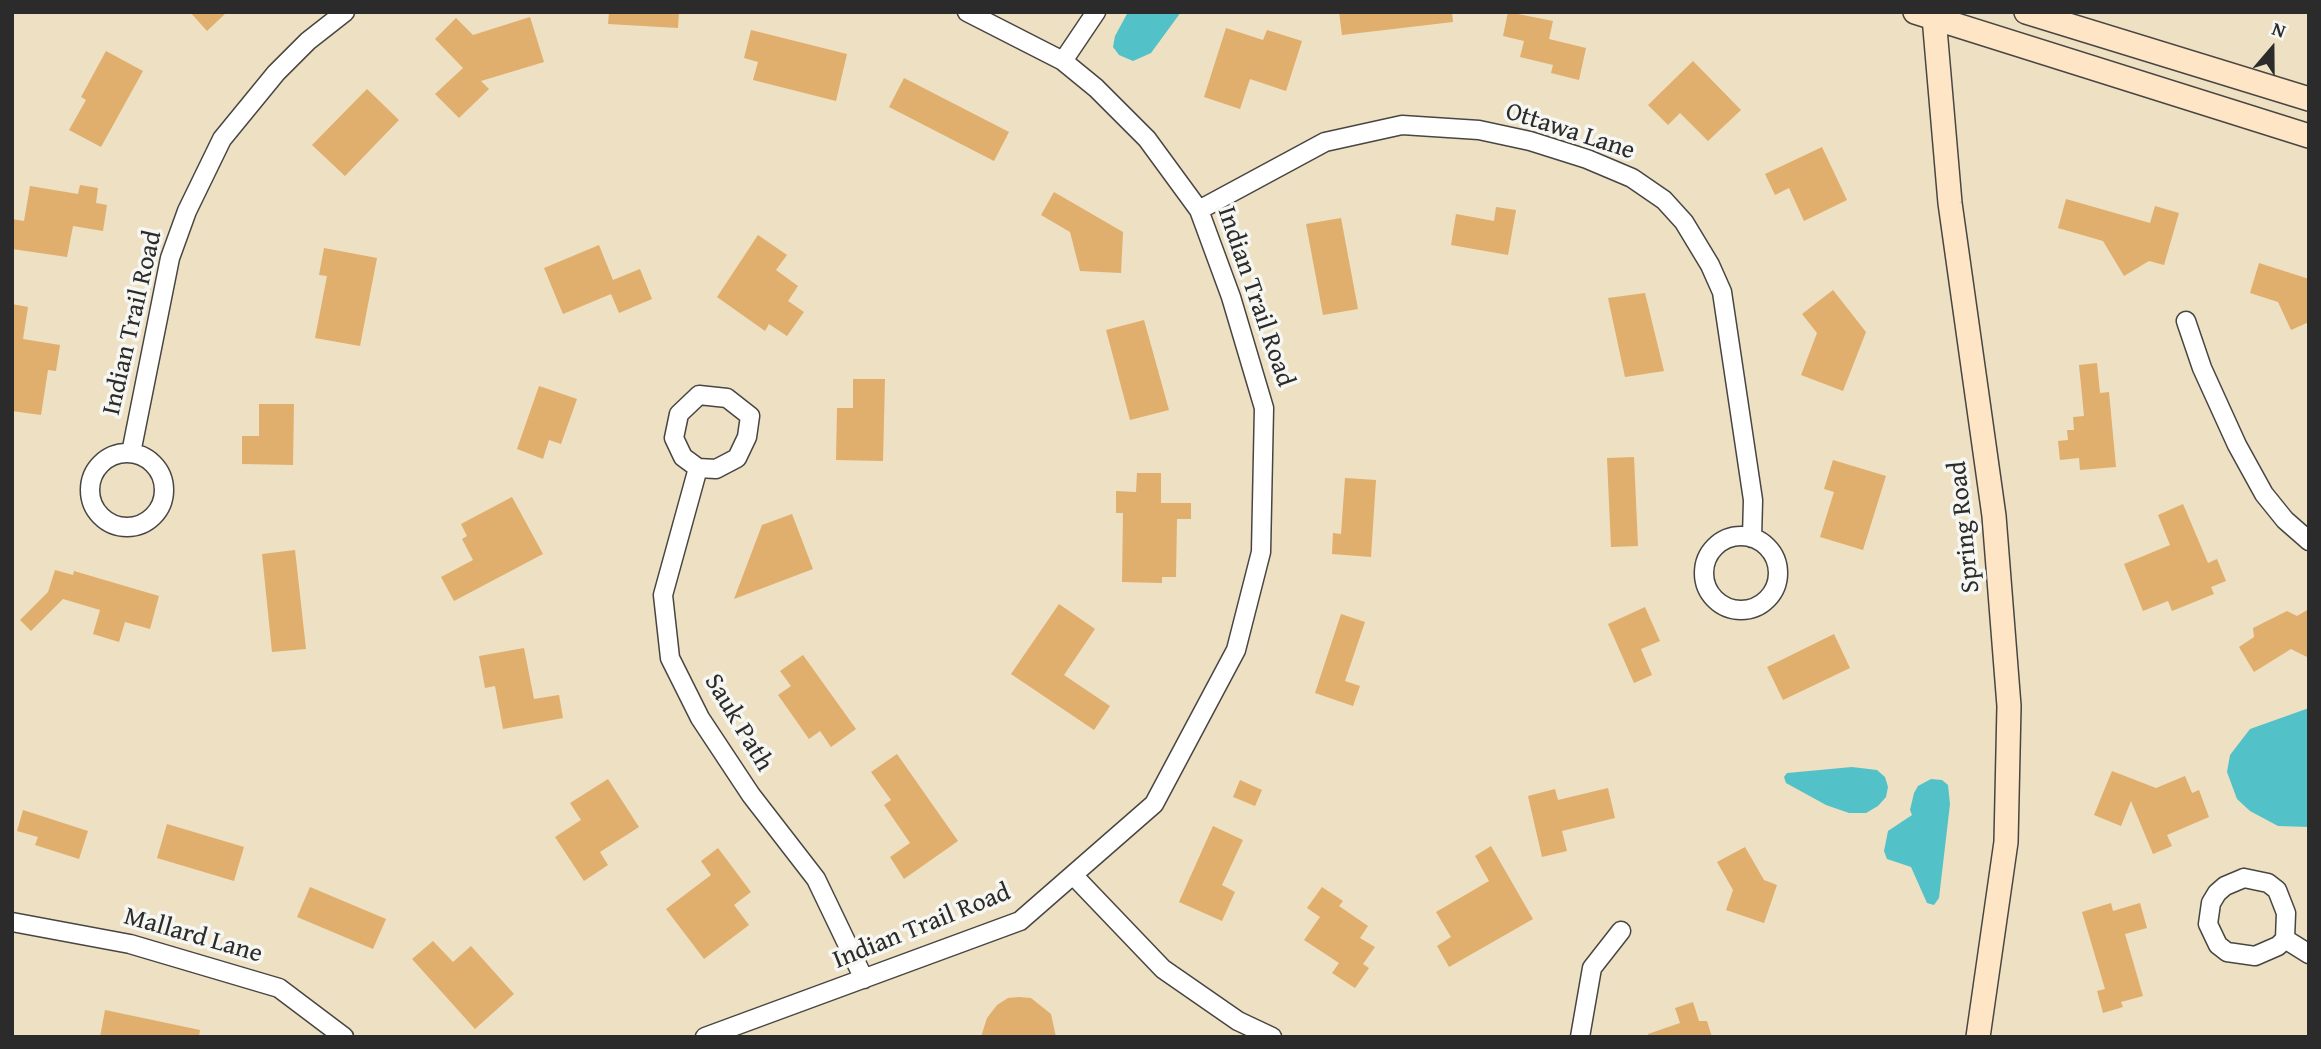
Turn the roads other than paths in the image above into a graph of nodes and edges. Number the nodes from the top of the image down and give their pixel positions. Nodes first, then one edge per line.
1 (345, 12) edge
2 (967, 12) edge
3 (1096, 12) edge
4 (2026, 12) edge
5 (1928, 14) edge
6 (1063, 61) junction
7 (2309, 99) edge
8 (2309, 136) edge
9 (1199, 209) junction
10 (2186, 321) dead end
11 (131, 453) junction
12 (698, 468) junction
13 (1752, 538) junction
14 (2309, 541) edge
15 (1073, 875) junction
16 (12, 922) edge
17 (1621, 931) dead end
18 (2285, 939) junction
19 (2309, 954) edge
20 (864, 979) junction
21 (344, 1037) edge
22 (705, 1037) edge
23 (1272, 1037) edge
24 (1580, 1037) edge
25 (1978, 1037) edge

1 - 11 street, Indian Trail Road
2 - 6 street, Indian Trail Road
3 - 6 street
4 - 7 street
5 - 8 street
5 - 25 street, Spring Road
6 - 9 street, Indian Trail Road
9 - 13 street, Ottawa Lane
9 - 15 street, Indian Trail Road
10 - 14 street
11 - 11 street, Indian Trail Road
12 - 12 street
12 - 20 street, Sauk Path
13 - 13 street
15 - 20 street, Indian Trail Road
15 - 23 street
16 - 21 street, Mallard Lane
17 - 24 street
18 - 18 street
18 - 19 street
20 - 22 street, Indian Trail Road

